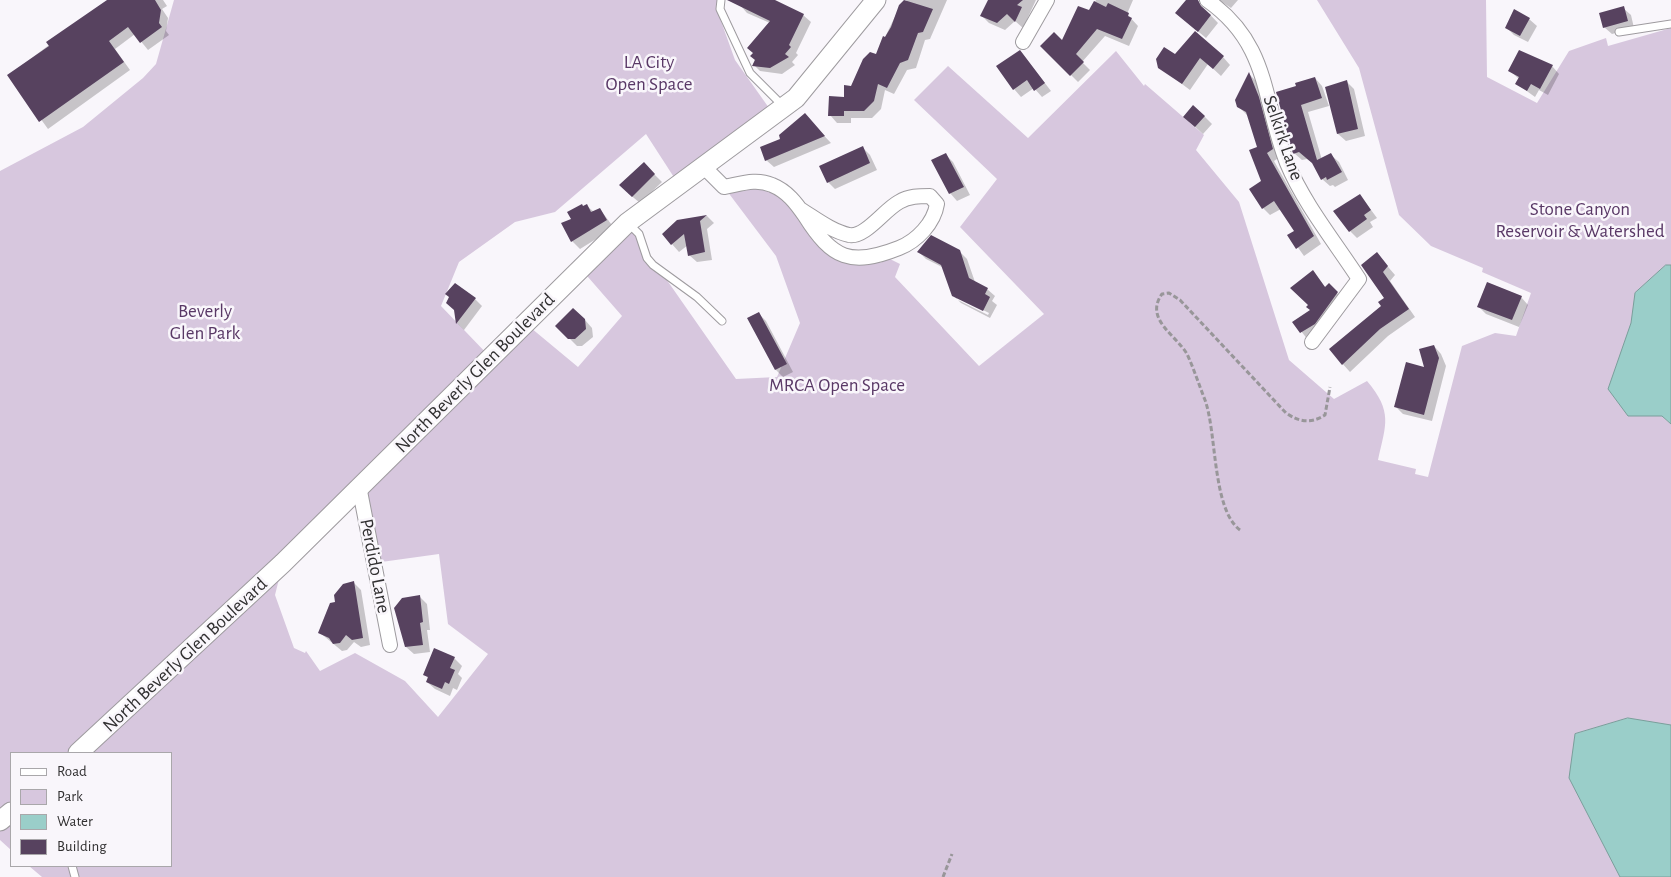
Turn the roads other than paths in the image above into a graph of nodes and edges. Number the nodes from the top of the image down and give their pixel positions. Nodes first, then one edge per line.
1 (721, 0) edge
2 (876, 0) edge
3 (1207, 0) edge
4 (1046, 2) edge
5 (1671, 24) edge
6 (1619, 32) dead end
7 (1023, 42) dead end
8 (784, 107) junction
9 (704, 167) junction
10 (800, 209) junction
11 (628, 223) junction
12 (722, 321) dead end
13 (1312, 342) dead end
14 (359, 486) junction
15 (390, 645) dead end
16 (79, 752) edge
17 (10, 813) edge
18 (0, 821) edge

1 - 8 lane
2 - 8 main road, North Beverly Glen Boulevard
3 - 13 street, Selkirk Lane
4 - 7 street
5 - 6 lane
8 - 9 main road, North Beverly Glen Boulevard
9 - 10 street
9 - 11 main road, North Beverly Glen Boulevard
10 - 10 street
11 - 12 lane
11 - 14 main road, North Beverly Glen Boulevard
14 - 15 street, Perdido Lane
14 - 16 main road, North Beverly Glen Boulevard
17 - 18 main road

